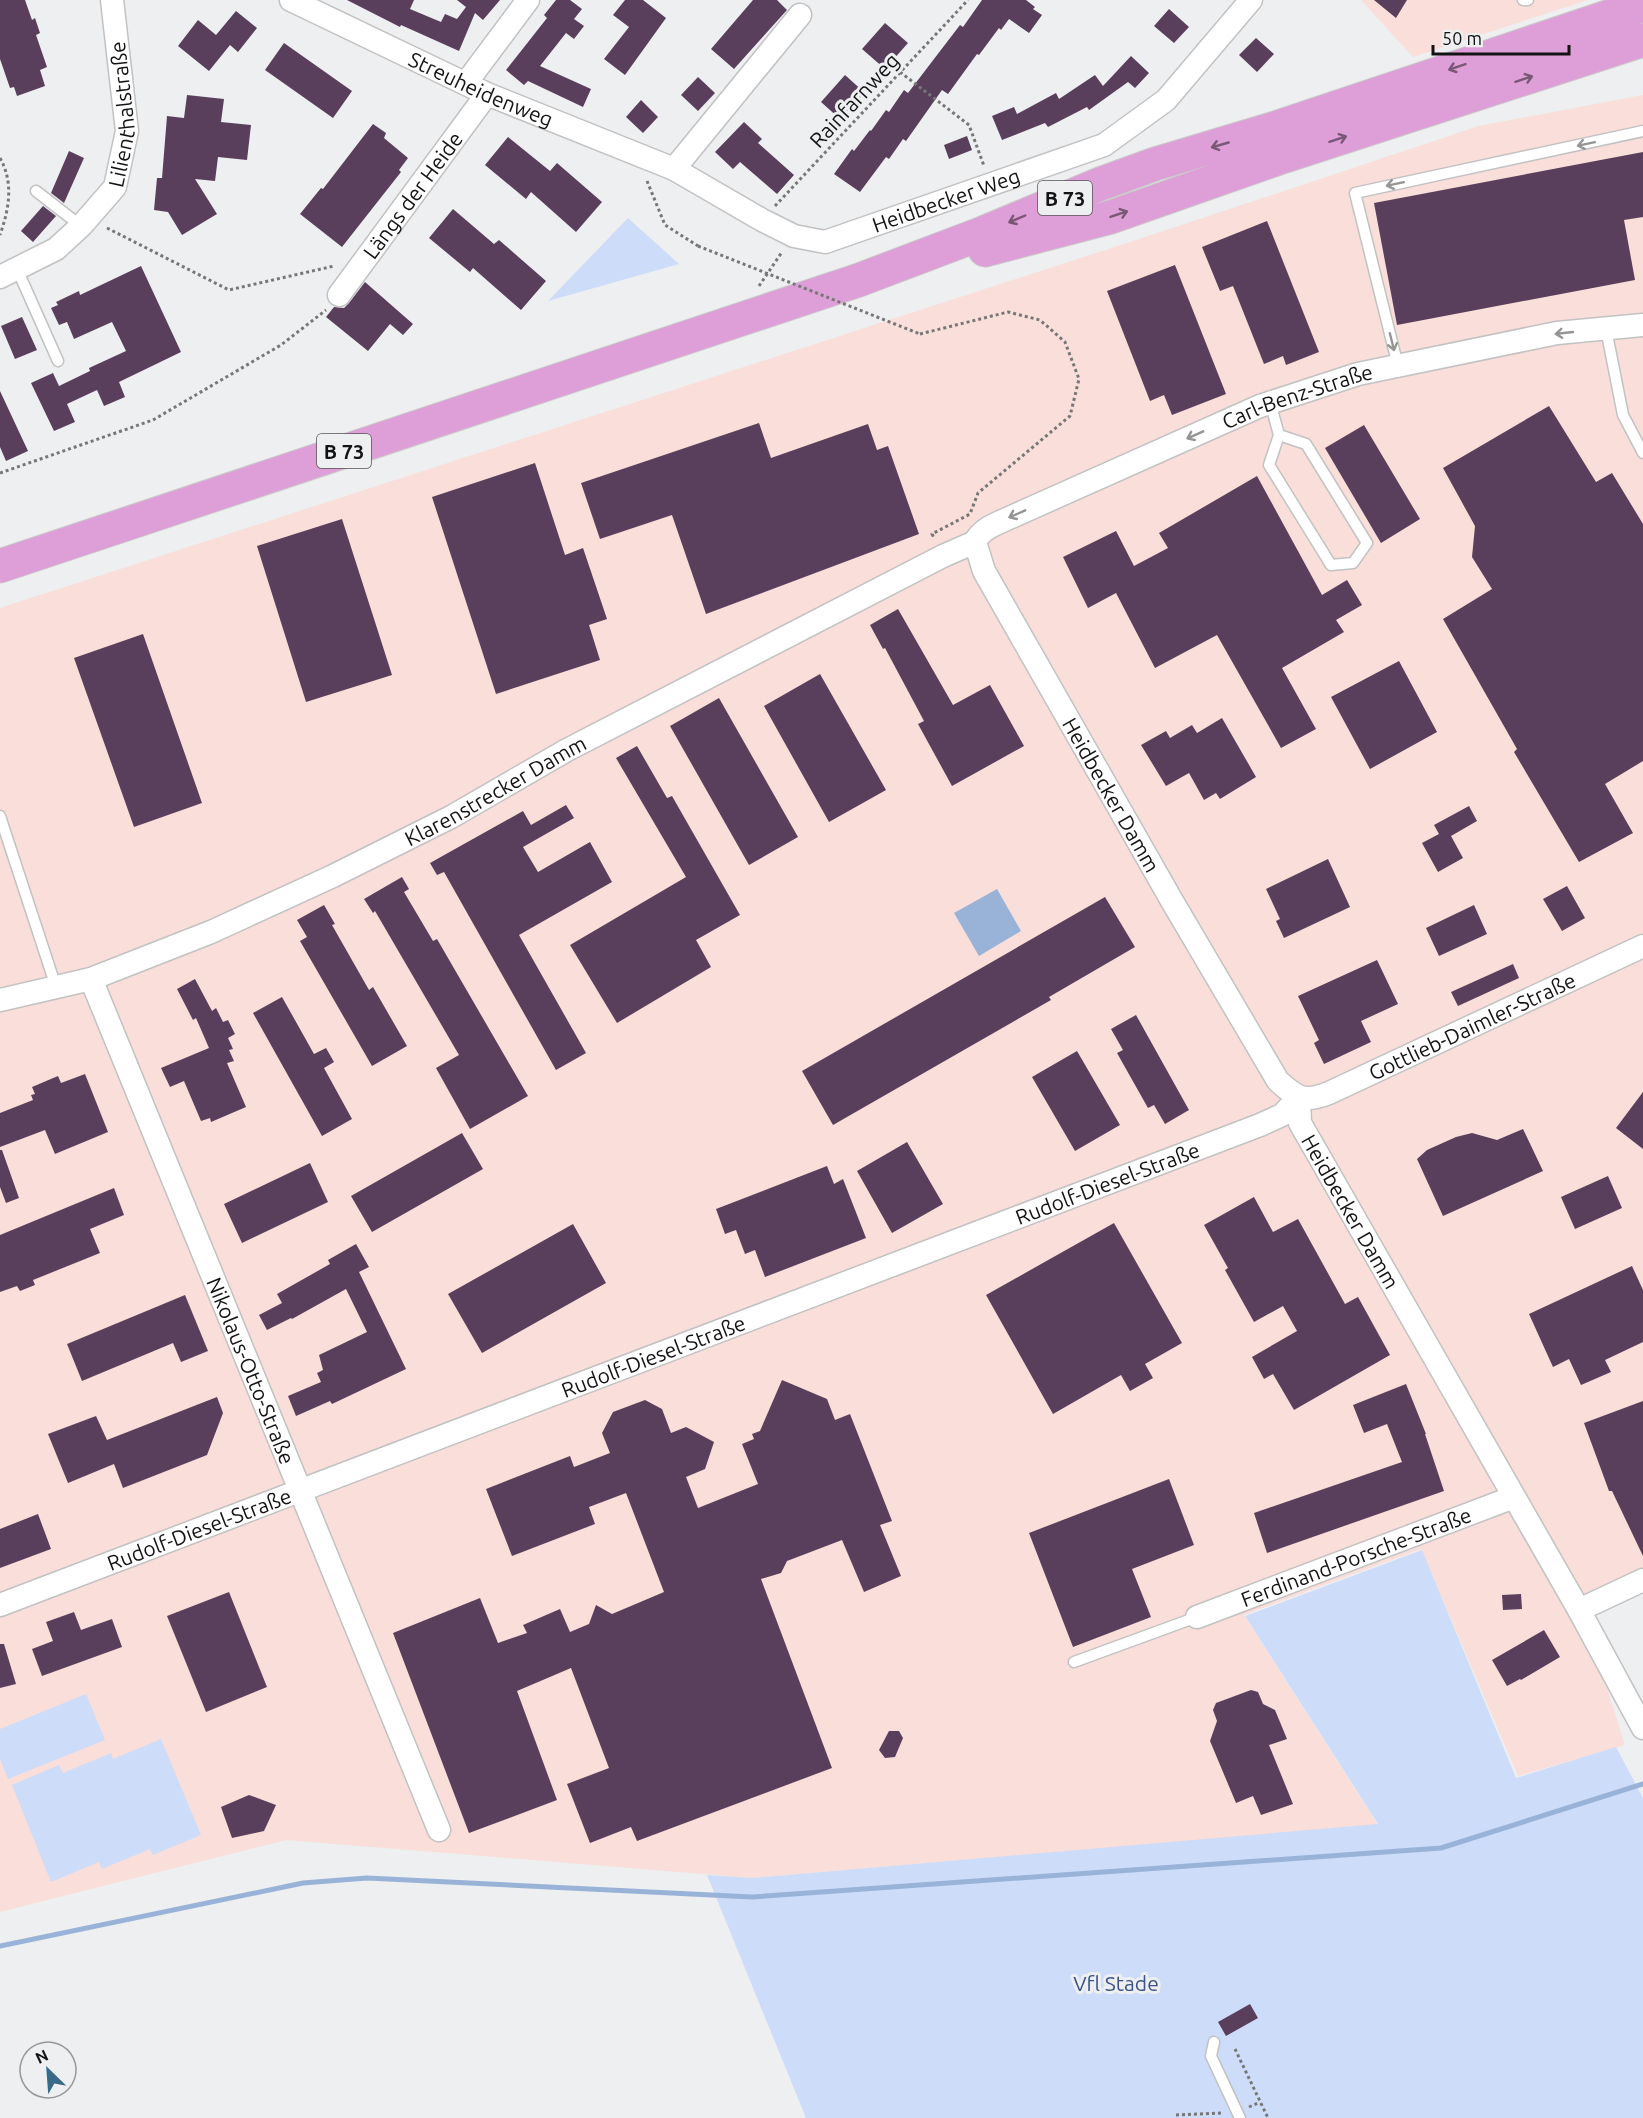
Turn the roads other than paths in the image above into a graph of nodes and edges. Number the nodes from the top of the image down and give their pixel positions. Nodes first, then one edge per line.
1 (112, 0) edge
2 (291, 0) edge
3 (528, 0) edge
4 (1251, 0) edge
5 (1523, 0) edge
6 (1528, 0) edge
7 (1643, 5) edge
8 (800, 15) dead end
9 (1643, 40) edge
10 (466, 83) junction
11 (487, 94) junction
12 (1643, 131) edge
13 (674, 169) junction
14 (36, 191) dead end
15 (762, 220) joint
16 (84, 222) junction
17 (6, 272) edge
18 (859, 280) junction
19 (339, 295) road end
20 (1643, 325) edge
21 (1606, 328) junction
22 (58, 361) dead end
23 (1398, 366) junction
24 (1270, 402) junction
25 (1279, 435) junction
26 (1643, 453) edge
27 (975, 542) junction
28 (0, 566) edge
29 (0, 816) edge
30 (1643, 946) edge
31 (91, 979) junction
32 (56, 987) junction
33 (0, 1000) edge
34 (1299, 1096) junction
35 (299, 1490) junction
36 (1514, 1497) junction
37 (1643, 1580) edge
38 (0, 1605) edge
39 (1579, 1610) junction
40 (1197, 1617) joint
41 (1074, 1662) dead end
42 (1643, 1728) edge
43 (439, 1830) dead end
44 (1214, 2042) dead end
45 (1238, 2115) edge

1 - 16 street, Lilienthalstraße
2 - 10 street, Streuheidenweg
3 - 10 street
4 - 15 street, Heidbecker Weg
5 - 6 lane
7 -> 18 main road, B 73
8 - 13 street
18 -> 9 main road, B 73
10 - 11 street, Streuheidenweg
11 - 13 street, Streuheidenweg
11 - 19 street, Längs der Heide
12 -> 23 lane
13 - 15 street, Streuheidenweg
14 - 16 lane
16 - 17 street, Lilienthalstraße
17 - 22 lane
18 - 28 main road, B 73
20 - 21 street, Carl-Benz-Straße
21 -> 23 street, Carl-Benz-Straße
21 - 26 lane
23 - 24 street, Carl-Benz-Straße
24 - 25 lane
24 -> 27 street, Carl-Benz-Straße
25 - 25 lane
27 - 31 street, Klarenstrecker Damm
27 - 34 street, Heidbecker Damm
29 - 32 lane
30 - 34 street, Gottlieb-Daimler-Straße
31 - 32 street, Klarenstrecker Damm
31 - 35 street, Nikolaus-Otto-Straße
32 - 33 street, Klarenstrecker Damm
34 - 35 street, Rudolf-Diesel-Straße
34 - 36 street, Heidbecker Damm
35 - 38 street, Rudolf-Diesel-Straße
35 - 43 street, Nikolaus-Otto-Straße
36 - 39 street, Heidbecker Damm
36 - 40 street, Ferdinand-Porsche-Straße
37 - 39 street
39 - 42 street, Heidbecker Damm
40 - 41 lane
44 - 45 lane

